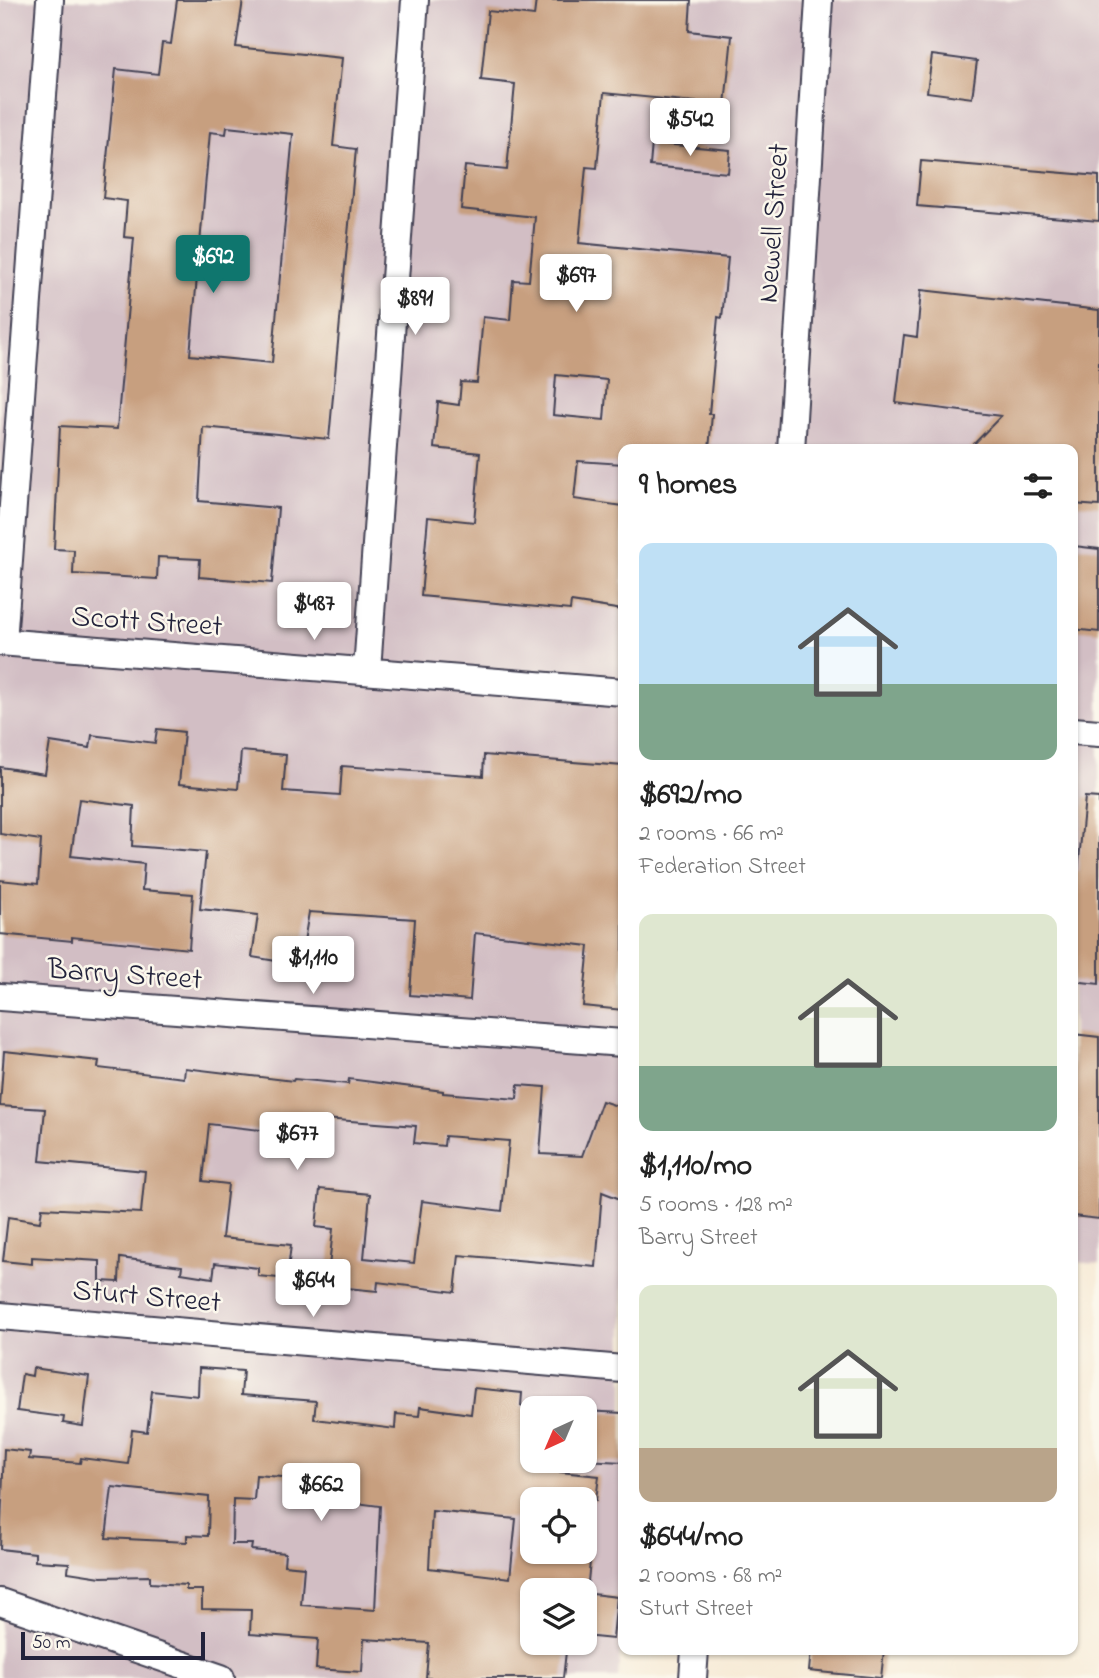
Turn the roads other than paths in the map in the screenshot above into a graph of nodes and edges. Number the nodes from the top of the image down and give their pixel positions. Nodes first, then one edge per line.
1 (50, 0) edge
2 (415, 0) edge
3 (819, 0) edge
4 (791, 444) edge
5 (2, 642) edge
6 (367, 670) junction
7 (618, 692) edge
8 (1078, 731) edge
9 (1099, 733) edge
10 (0, 997) edge
11 (618, 1043) edge
12 (0, 1316) edge
13 (618, 1368) edge
14 (0, 1602) edge
15 (694, 1655) edge
16 (221, 1678) edge
17 (692, 1678) edge

1 - 5 street
2 - 6 street
3 - 4 street, Newell Street
5 - 6 street, Scott Street
6 - 7 street, Scott Street
8 - 9 street
10 - 11 street, Barry Street
12 - 13 street, Sturt Street
14 - 16 street
15 - 17 street

